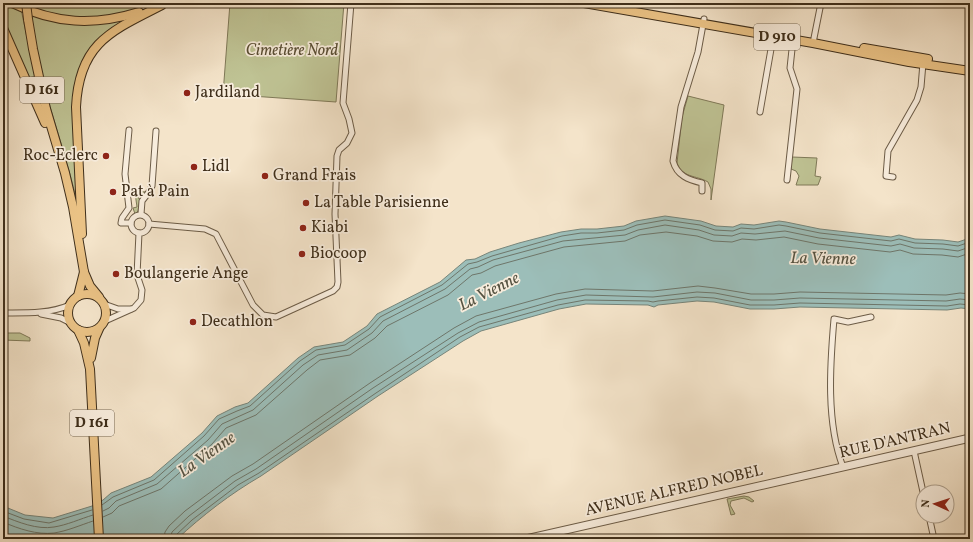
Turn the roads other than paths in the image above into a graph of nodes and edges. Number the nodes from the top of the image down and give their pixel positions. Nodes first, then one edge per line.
1 (12, 3) edge
2 (26, 3) edge
3 (351, 3) edge
4 (584, 3) edge
5 (610, 3) edge
6 (822, 3) edge
7 (164, 4) edge
8 (703, 22) junction
9 (3, 28) edge
10 (774, 34) junction
11 (793, 40) junction
12 (813, 41) junction
13 (923, 61) junction
14 (970, 66) edge
15 (970, 71) edge
16 (760, 112) dead end
17 (129, 130) dead end
18 (156, 131) dead end
19 (62, 160) junction
20 (892, 177) dead end
21 (787, 180) dead end
22 (702, 191) dead end
23 (141, 214) junction
24 (131, 223) junction
25 (149, 224) junction
26 (139, 233) junction
27 (80, 240) junction
28 (84, 272) junction
29 (78, 296) junction
30 (99, 297) junction
31 (104, 304) junction
32 (70, 305) junction
33 (134, 308) junction
34 (3, 313) edge
35 (36, 313) junction
36 (871, 317) dead end
37 (105, 321) junction
38 (71, 323) junction
39 (99, 329) junction
40 (78, 330) junction
41 (90, 369) junction
42 (970, 438) edge
43 (914, 451) junction
44 (843, 467) junction
45 (827, 471) joint
46 (922, 484) edge
47 (931, 524) edge
48 (99, 539) edge
49 (526, 539) edge
50 (934, 539) edge

1 - 7 main road
2 - 19 main road, D 161, bridge
3 - 25 street
4 - 8 main road, D 910
5 - 8 main road, D 910
6 - 12 street
7 - 27 main road
8 - 10 main road, D 910
8 - 22 street
9 - 19 main road
10 - 11 main road, D 910
10 - 12 main road, D 910
10 - 16 street
11 - 12 main road, D 910
11 - 21 street
12 - 13 main road, D 910
13 - 14 main road, D 910
13 - 15 main road, D 910
13 - 20 street
17 - 24 street
18 - 23 street
19 - 27 main road, D 161
23 - 24 street
23 - 25 street
24 - 26 street
25 - 26 street
26 - 33 street
27 - 28 main road, D 161
28 - 29 main road, D 161
28 - 30 main road, D 161
29 - 30 main road
29 - 32 main road
30 - 31 main road
31 - 33 street
31 - 37 main road
32 - 35 street
32 - 38 main road
33 - 37 street
34 - 35 street
35 - 38 street
36 - 44 street
37 - 39 main road
38 - 40 main road
39 - 40 main road
39 - 41 main road, D 161
40 - 41 main road, D 161
41 - 48 main road, D 161
42 - 43 street, RUE D'ANTRAN
43 - 44 street, RUE D'ANTRAN
43 - 46 street
44 - 45 street, RUE D'ANTRAN
45 - 49 street, AVENUE ALFRED NOBEL
47 - 50 street

